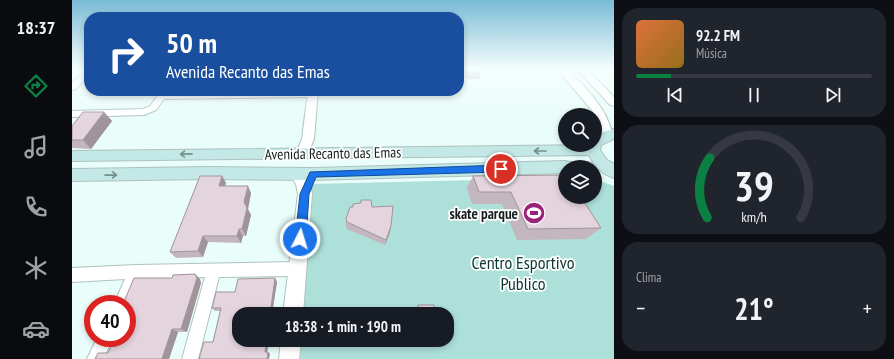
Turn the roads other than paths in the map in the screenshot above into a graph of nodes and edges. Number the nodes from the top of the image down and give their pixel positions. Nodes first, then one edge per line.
1 (577, 86) edge
2 (598, 86) edge
3 (162, 96) edge
4 (313, 96) edge
5 (614, 103) edge
6 (596, 108) edge
7 (72, 114) edge
8 (602, 116) edge
9 (602, 136) edge
10 (558, 142) edge
11 (308, 149) junction
12 (601, 152) edge
13 (216, 154) junction
14 (243, 154) junction
15 (262, 154) junction
16 (72, 156) edge
17 (558, 167) edge
18 (606, 170) edge
19 (207, 173) junction
20 (236, 174) junction
21 (266, 174) junction
22 (296, 174) junction
23 (313, 174) junction
24 (72, 175) edge
25 (305, 194) junction
26 (298, 269) junction
27 (214, 271) junction
28 (136, 272) junction
29 (72, 275) edge
30 (125, 295) edge
31 (294, 307) edge
32 (101, 347) edge
33 (290, 347) edge
34 (95, 359) edge
35 (190, 359) edge
36 (289, 359) edge

1 - 6 street
2 - 5 street
3 - 7 street
4 - 11 street
8 - 9 street
10 -> 11 main road, Avenida Recanto das Emas
11 - 15 main road, Avenida Recanto das Emas
12 - 18 main road
13 - 14 main road, Avenida Recanto das Emas
13 -> 16 main road, Avenida Recanto das Emas
13 - 19 main road
14 - 15 main road, Avenida Recanto das Emas
14 - 20 main road
15 - 21 main road
17 - 23 main road, Avenida Recanto das Emas
19 - 20 main road, Avenida Recanto das Emas
24 -> 19 main road, Avenida Recanto das Emas
20 - 21 main road, Avenida Recanto das Emas
21 - 22 main road, Avenida Recanto das Emas
22 - 23 main road, Avenida Recanto das Emas
22 - 25 street
23 - 25 street
25 - 26 street
26 - 27 street
26 - 31 street
27 - 28 street
27 - 35 street
28 - 29 street
28 - 30 street
32 - 34 street
33 - 36 street

